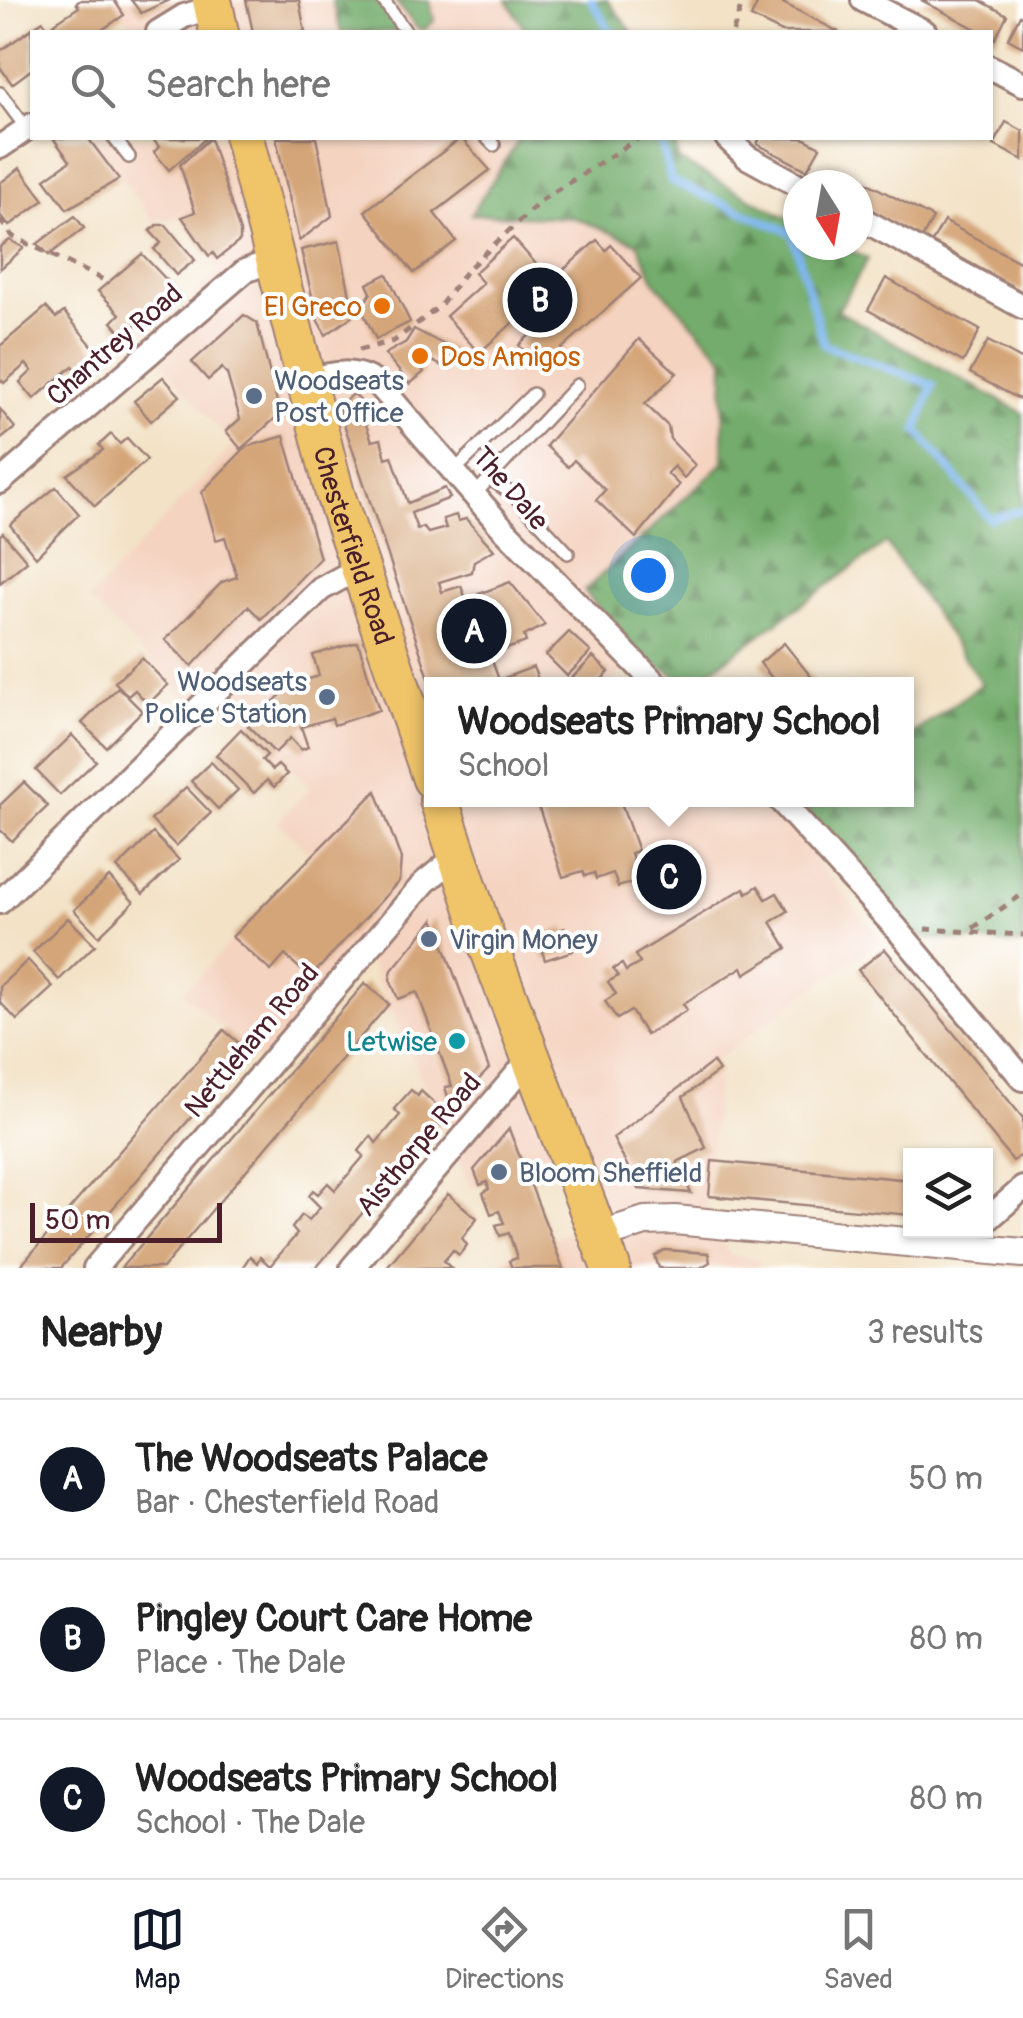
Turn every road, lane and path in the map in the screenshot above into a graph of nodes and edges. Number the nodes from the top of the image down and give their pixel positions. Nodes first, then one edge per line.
1 (383, 0) edge
2 (743, 0) edge
3 (863, 0) edge
4 (215, 13) edge
5 (164, 30) edge
6 (405, 30) edge
7 (734, 30) edge
8 (921, 30) edge
9 (993, 69) edge
10 (1023, 84) edge
11 (0, 93) edge
12 (30, 127) edge
13 (116, 140) edge
14 (244, 140) edge
15 (636, 140) edge
16 (729, 140) edge
17 (0, 147) edge
18 (129, 158) dead end
19 (783, 177) edge
20 (0, 220) edge
21 (873, 225) edge
22 (273, 260) junction
23 (108, 282) dead end
24 (1023, 307) edge
25 (356, 350) dead end
26 (304, 382) junction
27 (578, 385) dead end
28 (532, 394) dead end
29 (455, 470) junction
30 (0, 482) edge
31 (482, 486) junction
32 (568, 553) dead end
33 (361, 567) junction
34 (650, 677) edge
35 (424, 754) edge
36 (441, 807) edge
37 (786, 807) edge
38 (457, 856) junction
39 (1023, 894) edge
40 (0, 902) edge
41 (897, 929) junction
42 (971, 930) junction
43 (1023, 935) edge
44 (530, 1059) junction
45 (1023, 1079) edge
46 (1023, 1188) edge
47 (993, 1215) edge
48 (965, 1239) edge
49 (605, 1252) edge
50 (1023, 1253) edge
51 (95, 1268) edge
52 (352, 1268) edge
53 (930, 1268) edge

1 - 6 lane
2 - 7 path
3 - 8 street
4 - 5 street
9 - 10 street
11 - 12 lane
12 - 17 street
13 - 18 lane
14 - 22 highway, Chesterfield Road
15 - 25 path
16 - 19 street
20 - 23 path
21 - 24 street
22 - 26 highway, Chesterfield Road
22 - 30 street, Chantrey Road
26 - 29 street, The Dale
26 - 33 highway, Chesterfield Road
27 - 31 lane
28 - 29 lane
29 - 31 street, The Dale
31 - 32 lane
31 - 34 street, The Dale
33 - 35 highway, Chesterfield Road
33 - 40 street
36 - 38 highway
37 - 41 street
38 - 44 highway
38 - 51 street, Nettleham Road
39 - 42 path
41 - 42 path
41 - 45 street
42 - 43 path
44 - 49 highway
44 - 52 street, Aisthorpe Road
46 - 47 street
48 - 49 street
48 - 50 street
48 - 53 street

